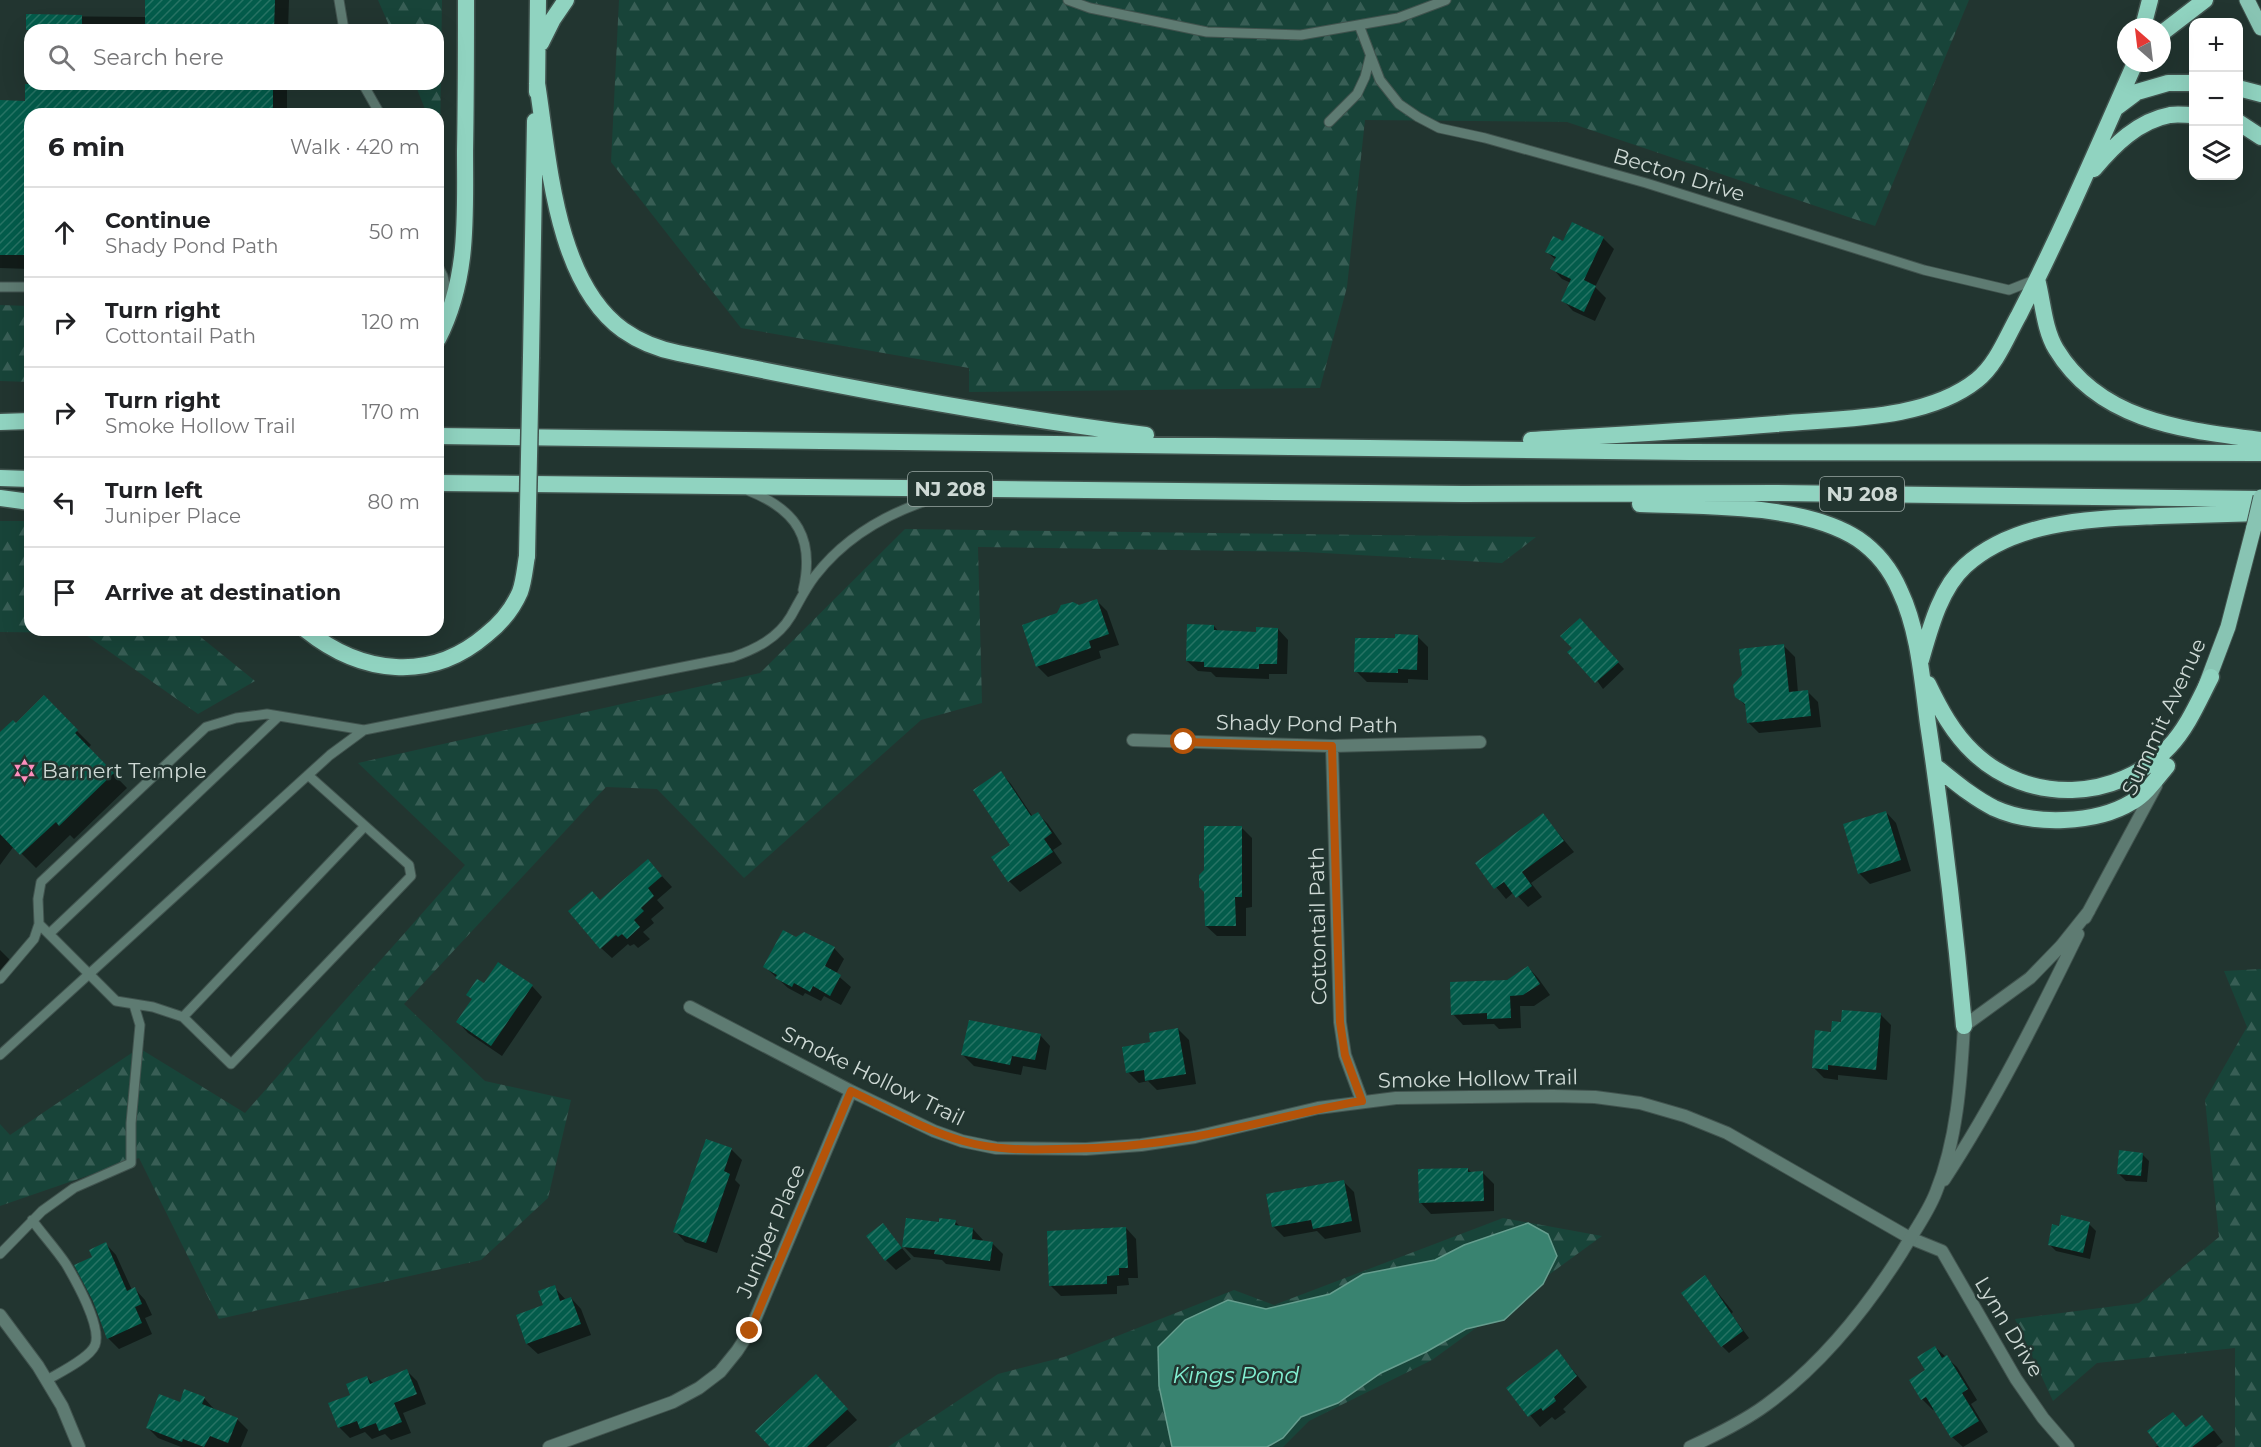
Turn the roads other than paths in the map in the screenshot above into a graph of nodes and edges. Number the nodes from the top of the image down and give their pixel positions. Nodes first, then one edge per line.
1 (339, 0) edge
2 (466, 0) edge
3 (538, 0) edge
4 (566, 0) edge
5 (1068, 0) edge
6 (1446, 0) edge
7 (2150, 0) edge
8 (2205, 0) edge
9 (2247, 0) edge
10 (2145, 18) edge
11 (343, 24) edge
12 (1359, 24) junction
13 (2171, 26) edge
14 (2261, 28) edge
15 (538, 52) junction
16 (1370, 57) junction
17 (2131, 72) edge
18 (2189, 82) edge
19 (537, 83) junction
20 (2243, 89) edge
21 (366, 90) edge
22 (2261, 94) edge
23 (377, 108) edge
24 (2115, 109) junction
25 (2189, 115) edge
26 (1329, 122) dead end
27 (2243, 125) edge
28 (2261, 137) edge
29 (2080, 186) junction
30 (2037, 279) junction
31 (444, 281) edge
32 (0, 287) edge
33 (24, 287) edge
34 (448, 319) junction
35 (444, 327) edge
36 (24, 421) edge
37 (0, 422) edge
38 (0, 430) edge
39 (24, 431) edge
40 (444, 436) edge
41 (2261, 440) edge
42 (1227, 445) junction
43 (1401, 448) junction
44 (2261, 453) edge
45 (0, 478) edge
46 (24, 479) edge
47 (444, 483) edge
48 (738, 486) junction
49 (966, 489) junction
50 (1462, 494) junction
51 (0, 498) edge
52 (2261, 498) edge
53 (24, 501) edge
54 (2257, 520) edge
55 (802, 595) junction
56 (315, 636) edge
57 (1920, 665) junction
58 (2211, 676) junction
59 (279, 716) junction
60 (364, 730) junction
61 (1133, 740) dead end
62 (1480, 742) dead end
63 (1332, 746) junction
64 (1935, 766) junction
65 (2167, 766) junction
66 (308, 775) junction
67 (365, 826) junction
68 (2089, 911) junction
69 (39, 924) junction
70 (49, 934) junction
71 (91, 974) junction
72 (0, 979) edge
73 (134, 1005) junction
74 (690, 1007) dead end
75 (183, 1017) junction
76 (1964, 1026) junction
77 (0, 1055) edge
78 (851, 1091) junction
79 (1362, 1101) junction
80 (1936, 1193) junction
81 (32, 1220) junction
82 (1910, 1238) junction
83 (0, 1254) edge
84 (0, 1315) edge
85 (47, 1380) junction
86 (79, 1447) edge
87 (549, 1447) edge
88 (1690, 1447) edge
89 (2068, 1447) edge

1 - 11 lane
2 - 34 highway
3 - 15 highway
4 - 15 highway
5 - 12 lane
6 - 12 lane
7 - 10 highway
8 - 13 highway
9 - 14 main road
12 - 16 lane, Becton Drive
15 - 19 highway
16 - 26 lane
16 - 30 lane, Becton Drive
17 - 24 highway
18 - 24 highway
19 - 42 highway
19 - 56 highway, bridge
20 - 22 highway
21 - 23 lane
24 - 29 highway
25 - 29 highway
27 - 28 highway
29 - 30 highway
30 - 41 highway
30 - 43 highway
31 - 34 lane
32 - 33 lane
34 - 35 highway
36 - 37 highway
38 - 39 highway
40 - 42 highway, NJ 208
42 - 43 highway, NJ 208
43 - 44 highway, NJ 208
45 - 46 highway
47 - 48 highway, NJ 208
48 - 49 highway, NJ 208
48 - 55 lane
49 - 50 highway, NJ 208
49 - 55 lane
50 - 52 highway, NJ 208
50 - 57 highway
51 - 53 highway
52 - 54 main road, Summit Avenue, bridge
54 - 57 highway
54 - 58 main road, Summit Avenue
55 - 60 lane
57 - 58 highway
57 - 64 highway
58 - 65 main road, Summit Avenue
59 - 60 lane
59 - 69 lane
59 - 70 lane
60 - 66 lane
61 - 63 street, Shady Pond Path
62 - 63 street, Shady Pond Path
63 - 79 street, Cottontail Path
64 - 65 highway
64 - 76 highway
65 - 68 street, Summit Avenue
66 - 67 lane
66 - 71 lane
67 - 75 lane
67 - 75 lane
68 - 76 street, Summit Avenue
68 - 80 street, Summit Avenue
69 - 70 lane
69 - 72 lane
70 - 71 lane
71 - 73 lane
71 - 77 lane
73 - 75 lane
73 - 81 lane
74 - 78 street, Smoke Hollow Trail
76 - 80 street, Summit Avenue
78 - 79 street, Smoke Hollow Trail
78 - 87 street, Juniper Place
79 - 82 street, Smoke Hollow Trail
80 - 82 street, Summit Avenue
81 - 83 lane
81 - 85 lane
82 - 88 street, Summit Avenue
82 - 89 street, Lynn Drive
84 - 85 street
85 - 86 street

